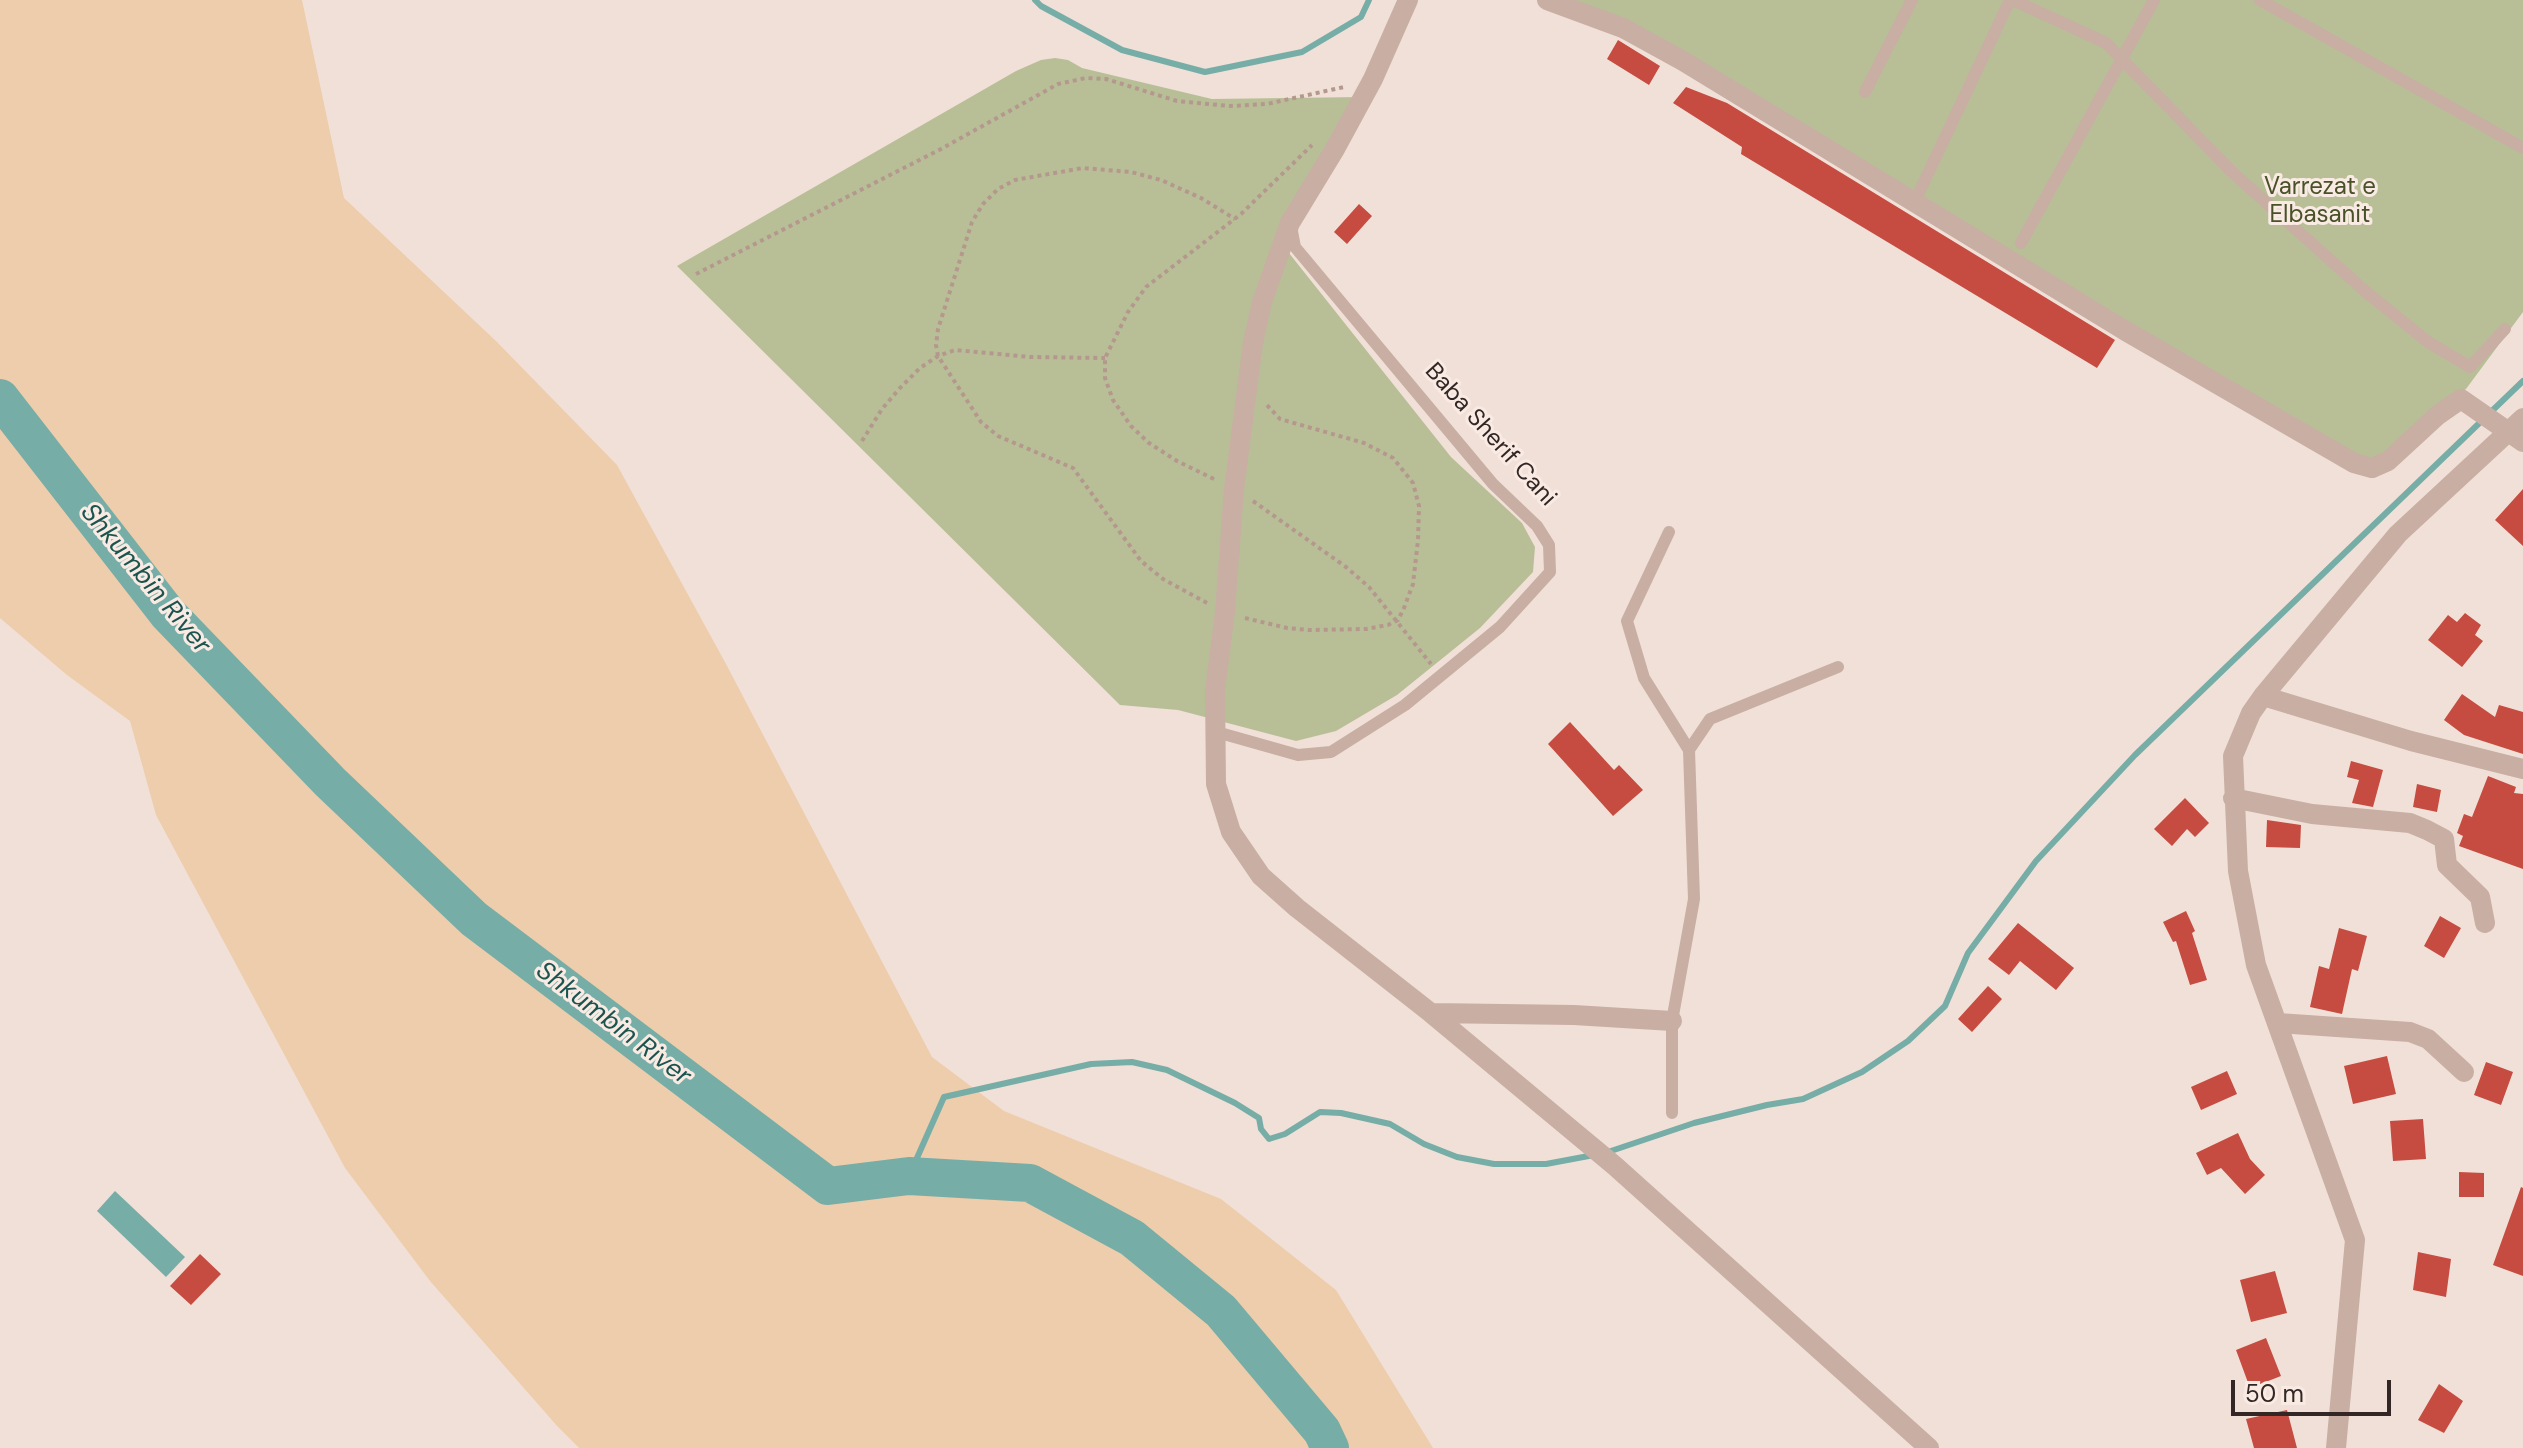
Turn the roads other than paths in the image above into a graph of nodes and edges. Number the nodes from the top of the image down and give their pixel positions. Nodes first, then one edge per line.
1 (1408, 0) edge
2 (1547, 0) edge
3 (1912, 0) edge
4 (2012, 0) edge
5 (2154, 0) edge
6 (2260, 0) edge
7 (2120, 58) junction
8 (1865, 92) dead end
9 (2523, 148) edge
10 (1915, 201) junction
11 (1290, 223) junction
12 (2021, 243) dead end
13 (2505, 329) dead end
14 (2513, 430) edge
15 (1669, 532) dead end
16 (1838, 667) dead end
17 (2263, 696) junction
18 (1213, 731) junction
19 (1689, 750) junction
20 (2523, 769) edge
21 (2233, 798) junction
22 (2485, 923) dead end
23 (1431, 1013) junction
24 (1672, 1021) junction
25 (2278, 1023) junction
26 (2464, 1072) dead end
27 (1672, 1113) dead end
28 (1929, 1448) edge
29 (2336, 1448) edge

1 - 11 street
2 - 10 street
3 - 8 lane
4 - 7 lane
4 - 10 lane
5 - 7 lane
6 - 9 lane
7 - 12 lane
7 - 13 lane
10 - 14 street
11 - 18 street
11 - 18 lane, Baba Sherif Cani
14 - 17 street
15 - 19 lane
16 - 19 lane
17 - 20 street
17 - 21 street
18 - 23 street
19 - 24 lane
21 - 22 street
21 - 25 street
23 - 24 street
23 - 28 street
24 - 27 lane
25 - 26 street
25 - 29 street

